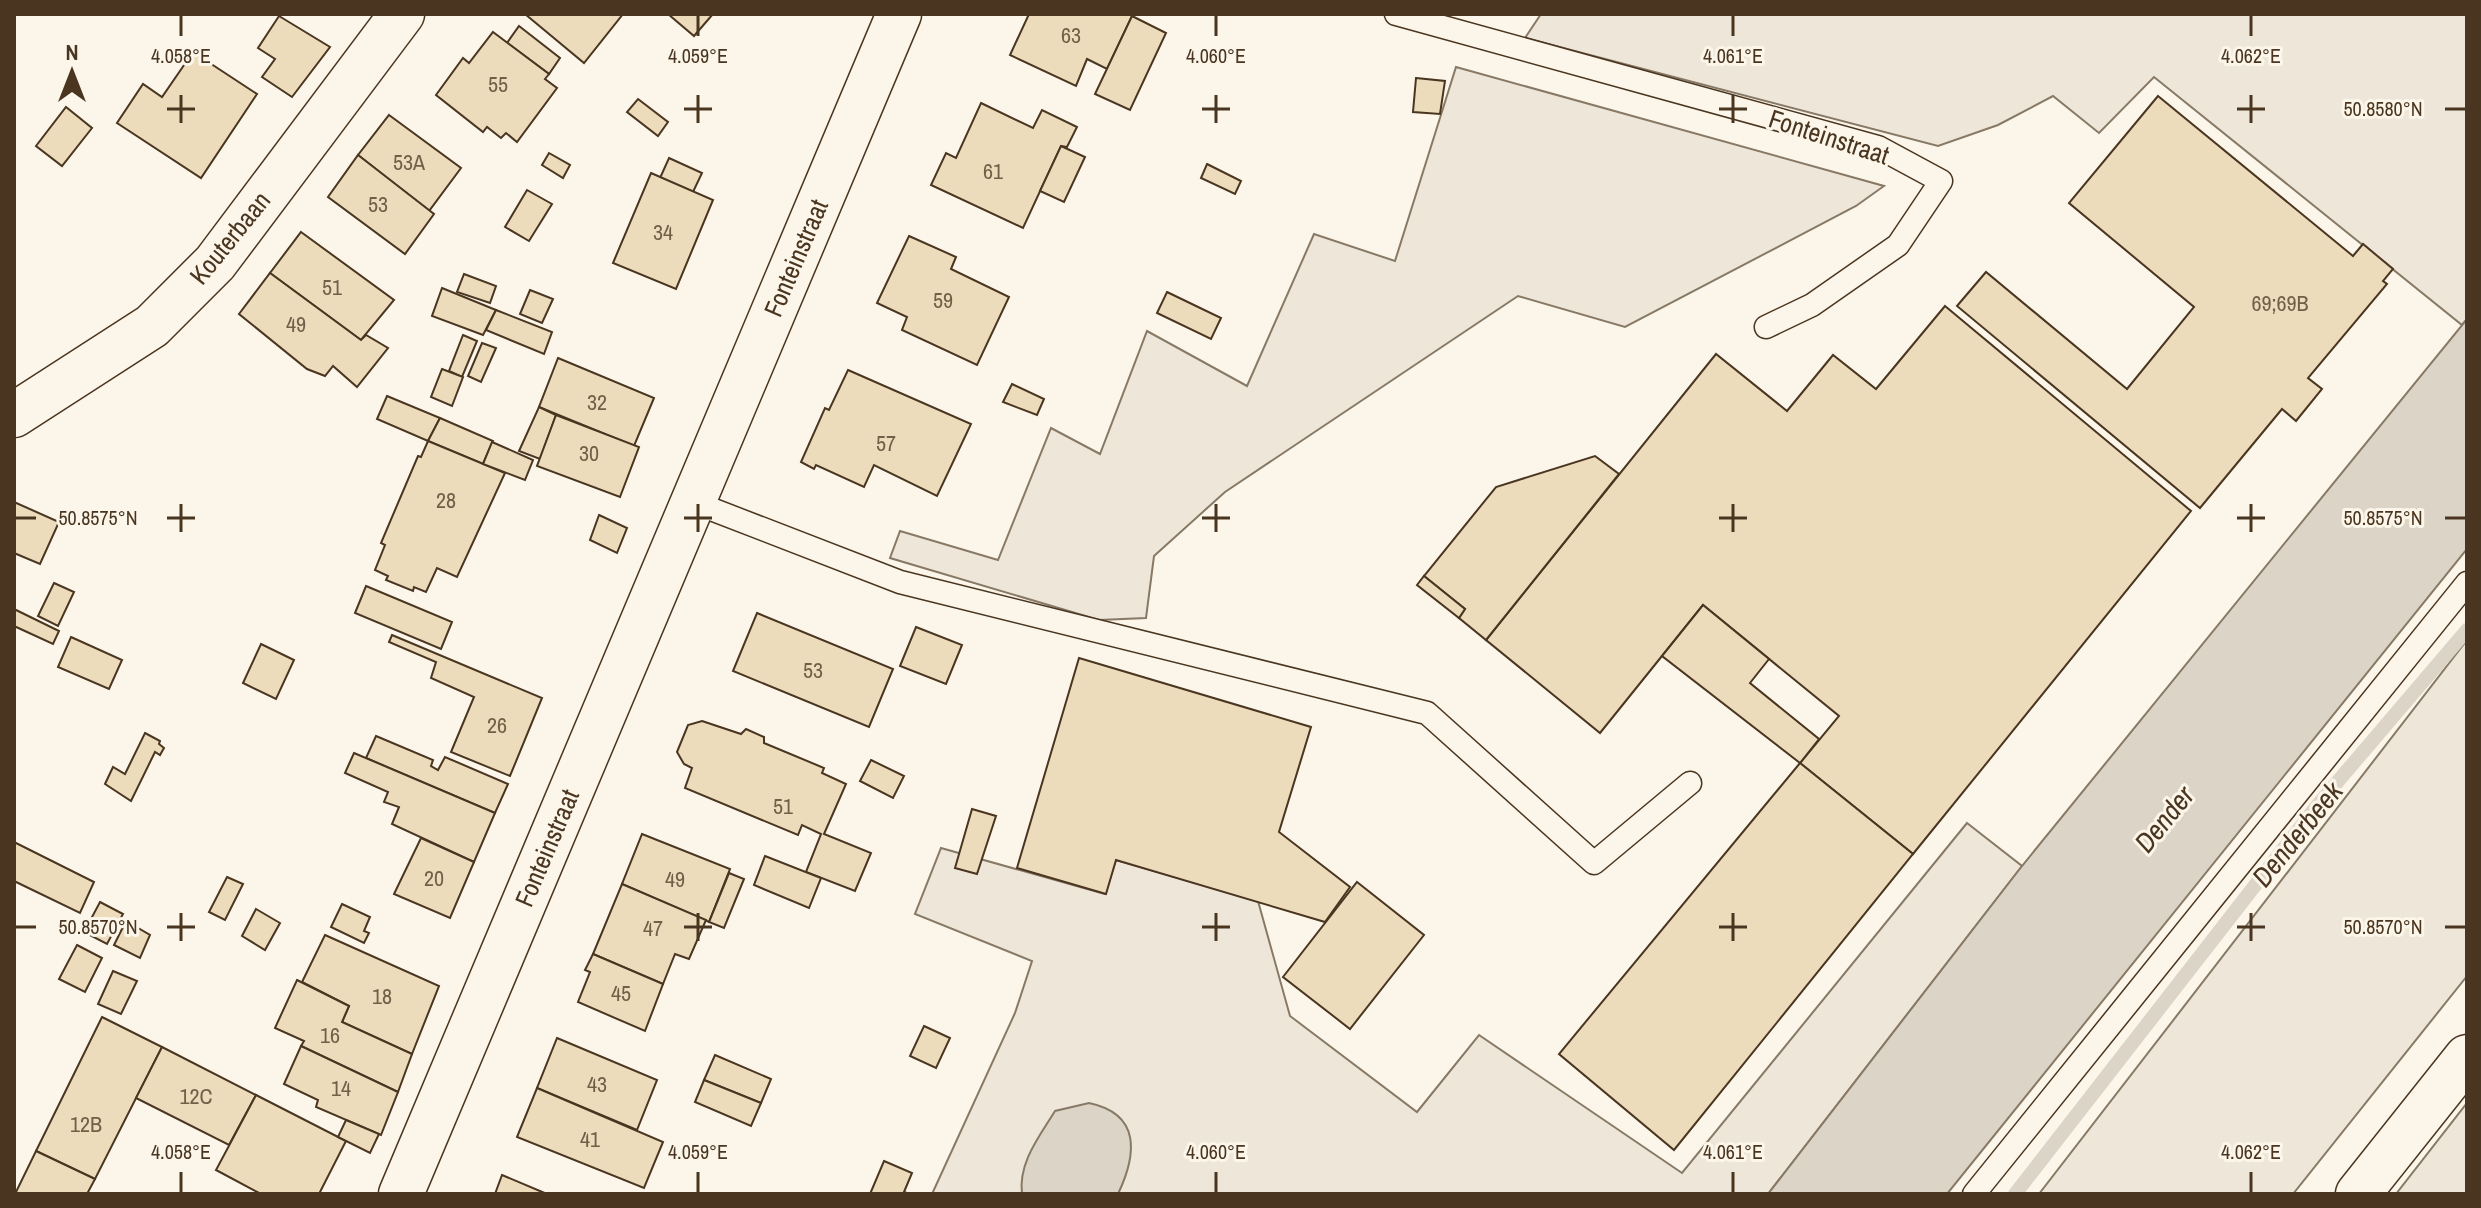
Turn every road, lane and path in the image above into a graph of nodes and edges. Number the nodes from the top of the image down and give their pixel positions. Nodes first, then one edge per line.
1 (402, 14) edge
2 (899, 14) edge
3 (1396, 14) edge
4 (1766, 327) dead end
5 (14, 415) edge
6 (693, 502) junction
7 (2467, 583) edge
8 (1690, 783) dead end
9 (2467, 1057) edge
10 (401, 1194) edge
11 (1974, 1194) edge
12 (2358, 1194) edge

1 - 5 street, Kouterbaan
2 - 6 street, Fonteinstraat
3 - 4 lane, Fonteinstraat
6 - 8 lane
6 - 10 street, Fonteinstraat
7 - 11 lane
9 - 12 street

